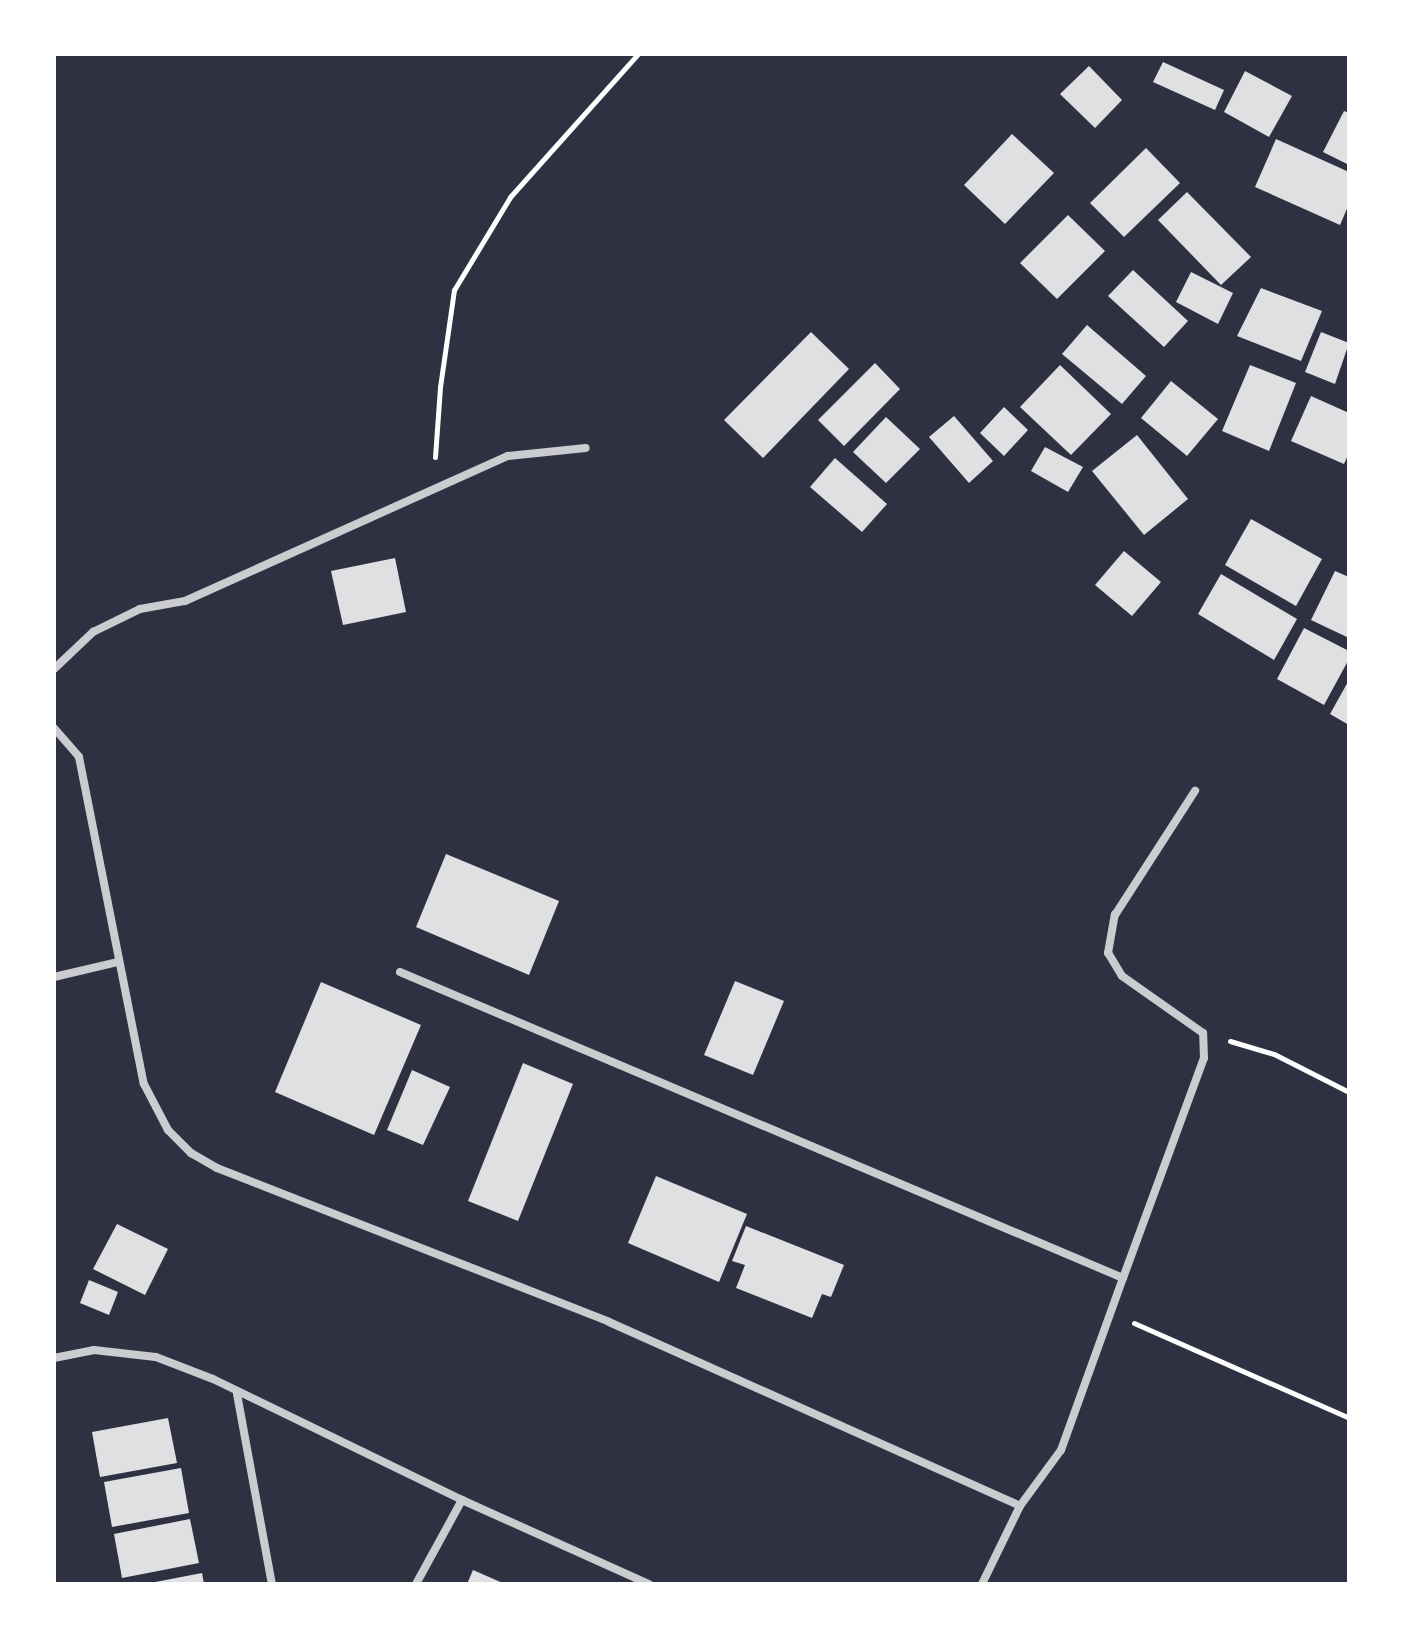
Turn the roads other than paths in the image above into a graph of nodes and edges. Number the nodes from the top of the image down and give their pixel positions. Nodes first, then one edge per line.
1 (586, 448) dead end
2 (54, 669) edge
3 (54, 728) edge
4 (1195, 791) dead end
5 (118, 962) junction
6 (400, 972) dead end
7 (54, 977) edge
8 (1123, 1278) junction
9 (54, 1358) edge
10 (237, 1394) junction
11 (462, 1500) junction
12 (1020, 1506) junction
13 (272, 1584) edge
14 (416, 1584) edge
15 (649, 1584) edge
16 (982, 1584) edge

1 - 2 street
3 - 5 street
4 - 8 street
5 - 7 street
5 - 12 street
6 - 8 street
8 - 12 street
9 - 10 street
10 - 11 street
10 - 13 street
11 - 14 street
11 - 15 street
12 - 16 street

